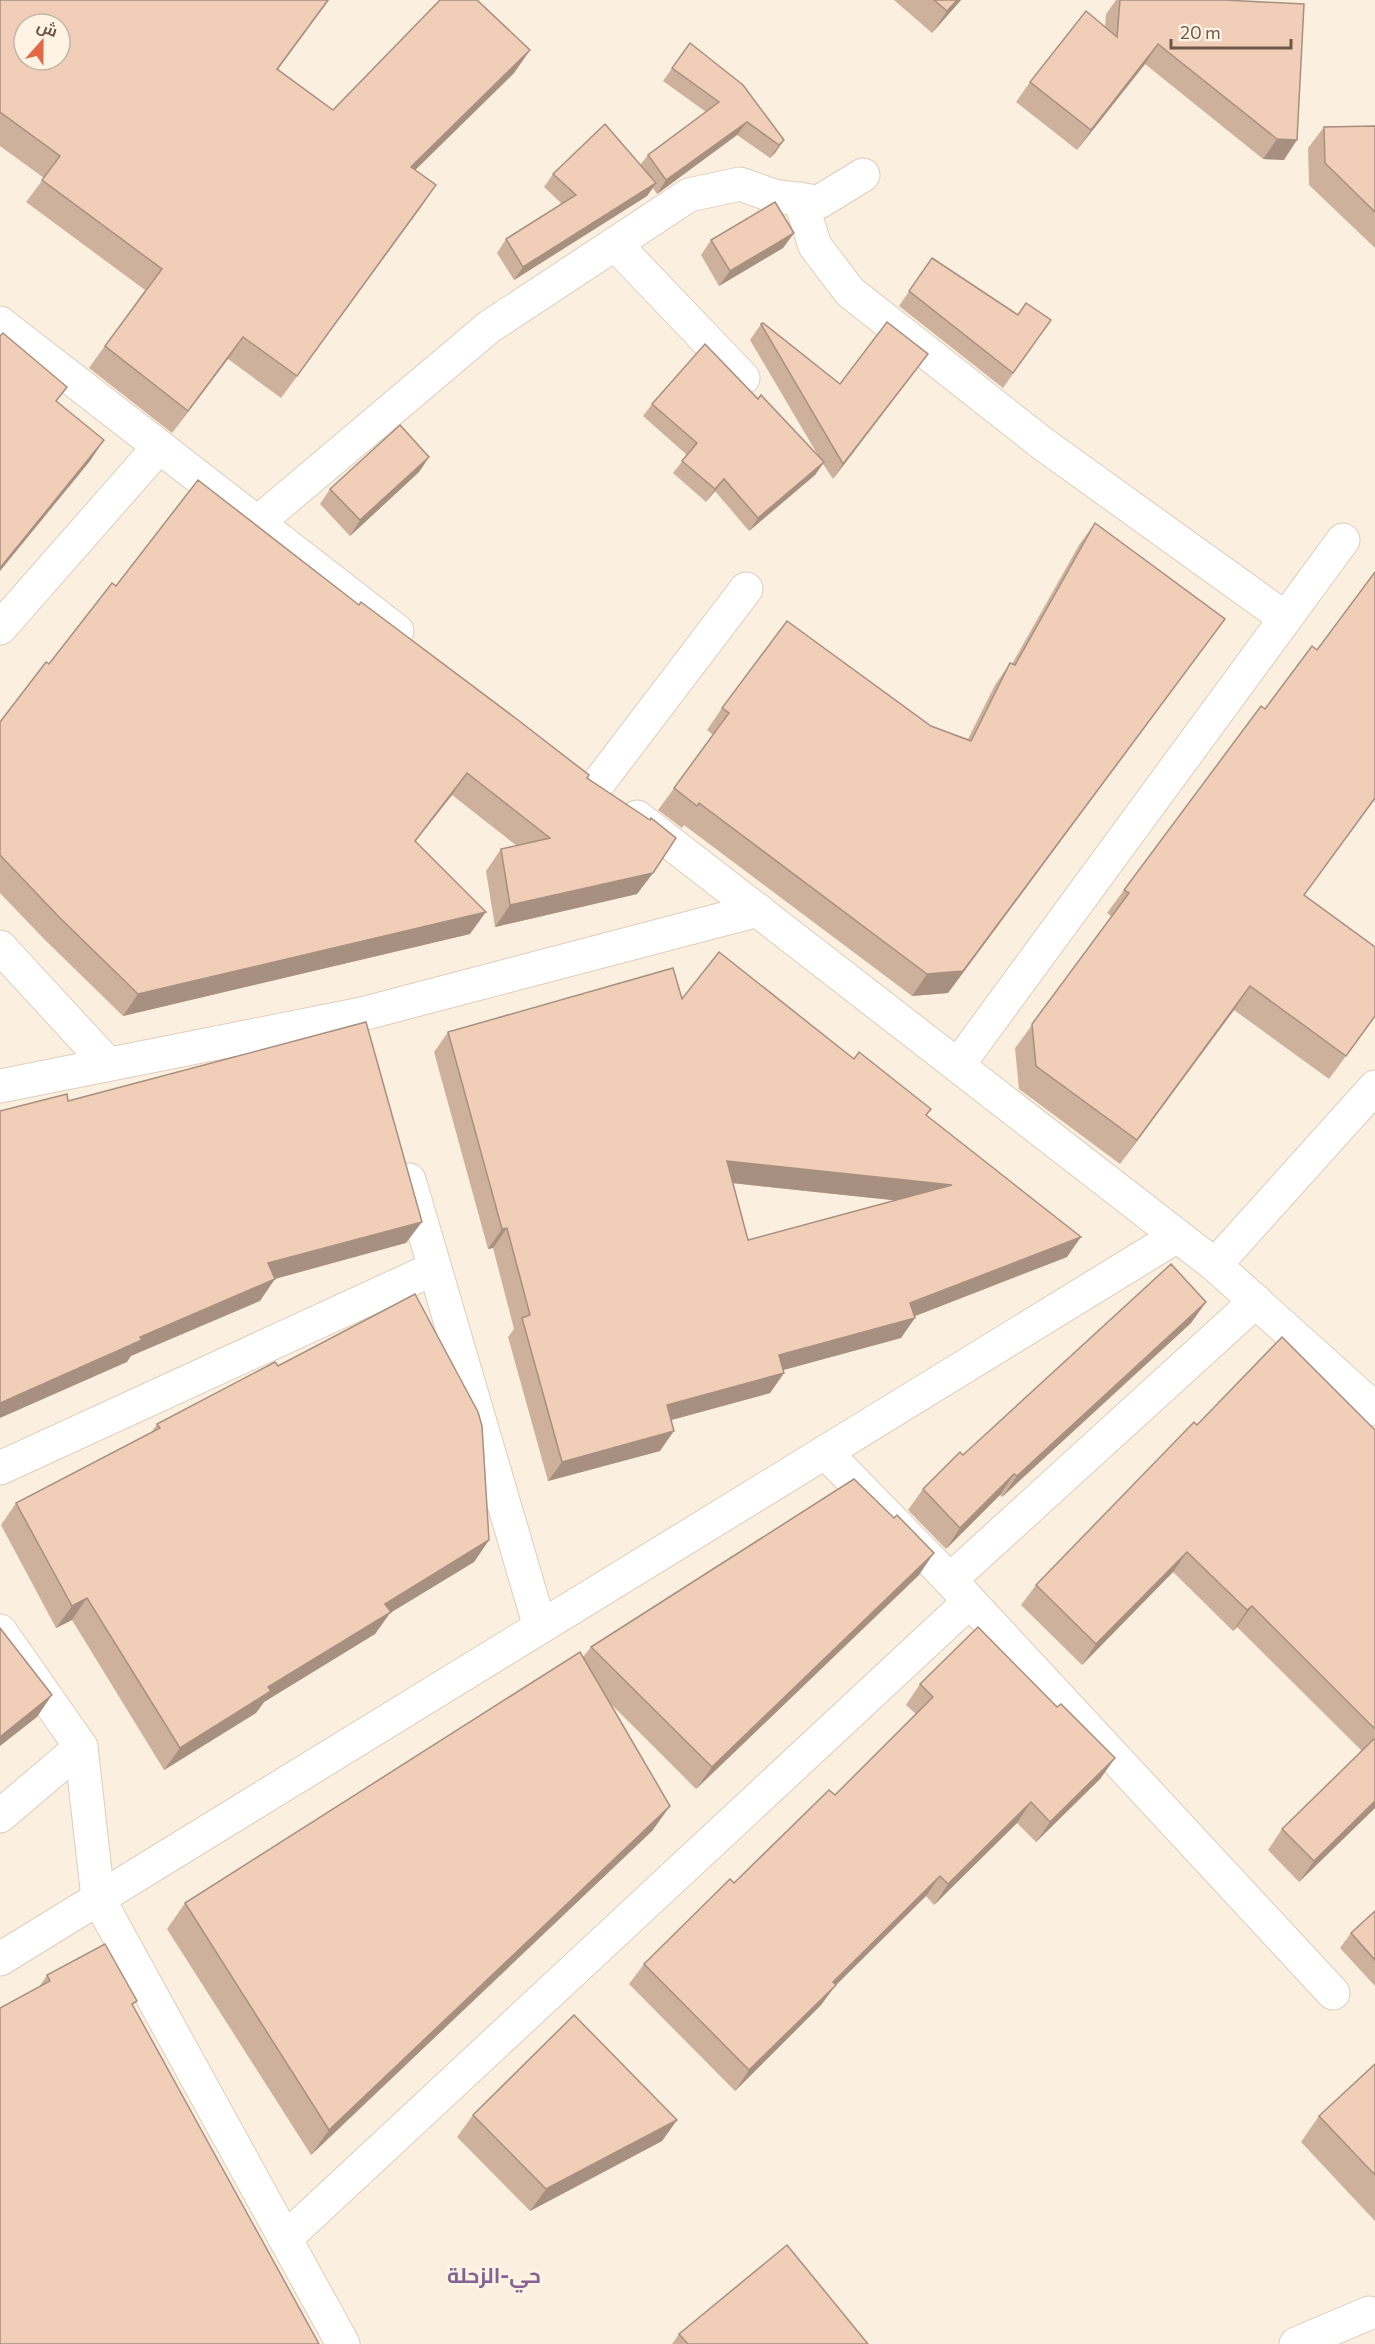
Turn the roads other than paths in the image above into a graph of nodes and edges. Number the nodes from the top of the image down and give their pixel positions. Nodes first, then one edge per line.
1 (863, 175) dead end
2 (800, 199) junction
3 (615, 244) junction
4 (0, 323) edge
5 (743, 378) dead end
6 (159, 447) junction
7 (257, 523) junction
8 (1343, 540) dead end
9 (746, 589) dead end
10 (1285, 618) junction
11 (0, 628) edge
12 (417, 647) edge
13 (758, 910) junction
14 (0, 946) edge
15 (362, 1014) junction
16 (372, 1047) edge
17 (108, 1064) junction
18 (958, 1065) junction
19 (0, 1086) edge
20 (1375, 1087) edge
21 (399, 1147) edge
22 (1177, 1236) junction
23 (1215, 1264) junction
24 (433, 1269) junction
25 (1256, 1301) junction
26 (1375, 1409) edge
27 (825, 1452) junction
28 (0, 1468) edge
29 (960, 1591) junction
30 (540, 1627) junction
31 (0, 1630) edge
32 (81, 1747) junction
33 (0, 1816) edge
34 (99, 1898) junction
35 (0, 1959) edge
36 (1333, 1993) dead end
37 (285, 2239) junction
38 (1369, 2313) dead end
39 (343, 2344) edge
40 (1296, 2344) edge

1 - 2 street
2 - 3 street
2 - 10 street
3 - 5 street
3 - 7 street
4 - 6 street
6 - 7 street
6 - 11 street
7 - 12 street
8 - 10 street
9 - 13 street
10 - 18 street
13 - 15 street
13 - 18 street
14 - 17 street
15 - 16 street
15 - 17 street
17 - 19 street
18 - 22 street
20 - 23 street
21 - 24 street
22 - 23 street
22 - 27 street
23 - 25 street
24 - 28 street
24 - 30 street
25 - 26 street
25 - 29 street
27 - 29 street
27 - 30 street
29 - 36 street
29 - 37 street
30 - 34 street
31 - 32 street
32 - 33 street
32 - 34 street
34 - 35 street
34 - 37 street
37 - 39 street
38 - 40 street

